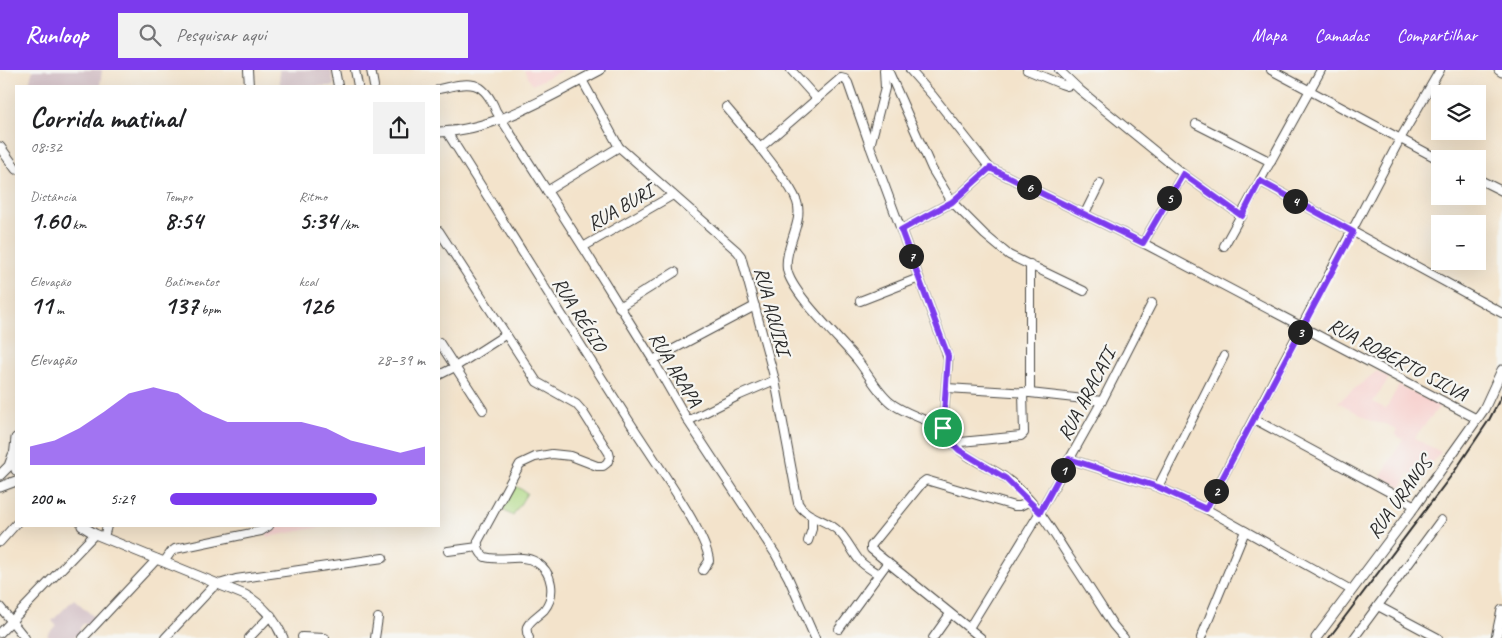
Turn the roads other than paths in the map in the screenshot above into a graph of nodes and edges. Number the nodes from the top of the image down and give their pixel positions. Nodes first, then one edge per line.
1 (248, 70) edge
2 (335, 70) edge
3 (355, 70) edge
4 (371, 70) edge
5 (600, 70) edge
6 (791, 70) edge
7 (884, 70) edge
8 (888, 70) edge
9 (910, 70) edge
10 (1027, 70) edge
11 (1059, 70) edge
12 (1270, 70) edge
13 (1321, 70) edge
14 (1440, 70) edge
15 (1498, 70) edge
16 (1502, 72) edge
17 (582, 80) junction
18 (1073, 84) junction
19 (249, 85) edge
20 (338, 85) edge
21 (358, 85) edge
22 (374, 85) edge
23 (440, 89) edge
24 (1310, 90) junction
25 (817, 99) junction
26 (726, 107) dead end
27 (502, 119) junction
28 (1196, 124) dead end
29 (443, 132) edge
30 (1400, 139) junction
31 (870, 146) junction
32 (0, 147) edge
33 (619, 147) junction
34 (760, 148) junction
35 (1431, 155) edge
36 (1270, 162) junction
37 (15, 168) edge
38 (990, 168) junction
39 (1183, 174) junction
40 (1260, 181) junction
41 (1100, 183) dead end
42 (1486, 183) edge
43 (547, 191) junction
44 (1502, 191) edge
45 (673, 195) junction
46 (952, 202) junction
47 (1084, 213) junction
48 (1242, 216) junction
49 (901, 230) junction
50 (1353, 232) junction
51 (440, 233) edge
52 (1143, 243) junction
53 (1224, 246) dead end
54 (583, 247) junction
55 (1030, 264) junction
56 (675, 272) dead end
57 (919, 278) junction
58 (1084, 290) dead end
59 (860, 301) dead end
60 (1152, 303) dead end
61 (619, 306) junction
62 (756, 306) junction
63 (1502, 313) edge
64 (1303, 327) junction
65 (505, 335) junction
66 (440, 344) edge
67 (1224, 356) dead end
68 (653, 360) junction
69 (455, 367) junction
70 (1502, 370) edge
71 (440, 374) edge
72 (775, 380) junction
73 (947, 388) junction
74 (1026, 392) junction
75 (1102, 401) junction
76 (483, 410) dead end
77 (1477, 419) junction
78 (1254, 420) junction
79 (688, 421) junction
80 (943, 428) junction
81 (951, 442) junction
82 (15, 448) edge
83 (1069, 459) junction
84 (15, 471) edge
85 (0, 475) edge
86 (15, 481) edge
87 (2, 486) edge
88 (1158, 487) junction
89 (15, 489) edge
90 (1030, 501) junction
91 (1415, 506) junction
92 (1206, 509) junction
93 (1040, 512) junction
94 (812, 516) junction
95 (1441, 520) dead end
96 (15, 525) edge
97 (84, 527) edge
98 (107, 527) edge
99 (267, 527) edge
100 (1245, 531) junction
101 (95, 534) junction
102 (104, 537) junction
103 (808, 541) dead end
104 (0, 542) edge
105 (478, 547) junction
106 (448, 551) dead end
107 (383, 558) dead end
108 (160, 561) junction
109 (888, 562) junction
110 (703, 570) dead end
111 (878, 574) junction
112 (219, 584) junction
113 (1352, 590) junction
114 (1378, 606) junction
115 (0, 607) edge
116 (1502, 610) edge
117 (950, 614) junction
118 (271, 615) junction
119 (378, 618) dead end
120 (11, 621) junction
121 (968, 628) junction
122 (839, 629) dead end
123 (0, 633) edge
124 (302, 637) edge
125 (25, 638) edge
126 (83, 638) edge
127 (165, 638) edge
128 (249, 638) edge
129 (283, 638) edge
130 (325, 638) edge
131 (375, 638) edge
132 (529, 638) edge
133 (815, 638) edge
134 (933, 638) edge
135 (982, 638) edge
136 (1124, 638) edge
137 (1201, 638) edge
138 (1316, 638) edge
139 (1354, 638) edge
140 (1438, 638) edge
141 (1496, 638) edge

1 - 19 street
2 - 20 street
3 - 21 street
4 - 22 street
5 - 17 main road
6 - 25 street
7 - 31 street
8 - 46 street
9 - 38 street, RUA ROBERTO SILVA
10 - 18 street
11 - 18 street
12 - 24 street
13 - 24 street
14 - 30 street
15 - 16 main road
17 - 27 main road
17 - 33 street, RUA AQUIRI
18 - 39 street
23 - 27 street, RUA ARAPA
24 - 30 street
24 - 36 street
25 - 31 street
25 - 34 street
26 - 34 street
27 - 29 main road
27 - 43 street, RUA ARAPA
28 - 36 street
29 - 110 street, RUA RÉGIO
30 - 35 street
30 - 50 street
31 - 49 street
32 - 37 main road
33 - 43 street
33 - 45 street, RUA AQUIRI
34 - 80 street
36 - 40 street
38 - 46 street
38 - 47 street, RUA ROBERTO SILVA
39 - 48 street
39 - 52 street
40 - 48 street
40 - 50 street
41 - 47 street
42 - 44 street
43 - 54 street, RUA ARAPA
45 - 54 street, RUA BURI
45 - 62 street, RUA AQUIRI
46 - 49 street
46 - 55 street
47 - 52 street, RUA ROBERTO SILVA
48 - 53 street
49 - 57 street
50 - 63 street
50 - 64 street
51 - 65 street
52 - 64 street, RUA ROBERTO SILVA
54 - 61 street, RUA ARAPA
55 - 58 street
55 - 74 street
56 - 61 street
57 - 59 street
57 - 73 street
60 - 75 street, RUA ARACATI
61 - 68 street, RUA ARAPA
62 - 68 street
62 - 72 street, RUA AQUIRI
64 - 77 street, RUA ROBERTO SILVA
64 - 78 street
65 - 69 street
65 - 105 street
66 - 69 street
67 - 88 street
68 - 79 street, RUA ARAPA
69 - 71 street
69 - 76 street
70 - 77 main road, RUA URANOS
72 - 79 street
72 - 94 street, RUA AQUIRI
73 - 74 street
73 - 80 street
74 - 75 street
74 - 81 street
75 - 83 street, RUA ARACATI
77 - 91 main road, RUA URANOS
78 - 91 street
78 - 92 street
79 - 133 street, RUA ARAPA
80 - 81 street
81 - 90 street
82 - 85 main road
83 - 88 street
83 - 93 street, RUA ARACATI
84 - 85 main road
86 - 87 main road
87 - 89 main road
88 - 92 street
90 - 93 street
90 - 109 street
91 - 113 main road, RUA URANOS
92 - 100 street
93 - 121 street, RUA ARACATI
93 - 136 street
94 - 103 street
94 - 111 street, RUA AQUIRI
95 - 114 street
96 - 104 street
97 - 101 main road
98 - 102 street
99 - 108 street
100 - 113 street
100 - 137 street
101 - 102 main road
101 - 120 street
102 - 108 main road
105 - 106 street
105 - 132 street
107 - 112 street
108 - 112 main road
108 - 126 street
109 - 111 street
109 - 117 street
111 - 122 street
112 - 118 main road
112 - 127 street
113 - 138 main road, RUA URANOS
114 - 139 street
114 - 140 street
115 - 120 street
116 - 141 main road
117 - 121 street
117 - 134 street
118 - 128 street
118 - 129 main road
119 - 131 street
120 - 123 street
120 - 125 street
121 - 135 street
124 - 130 street

